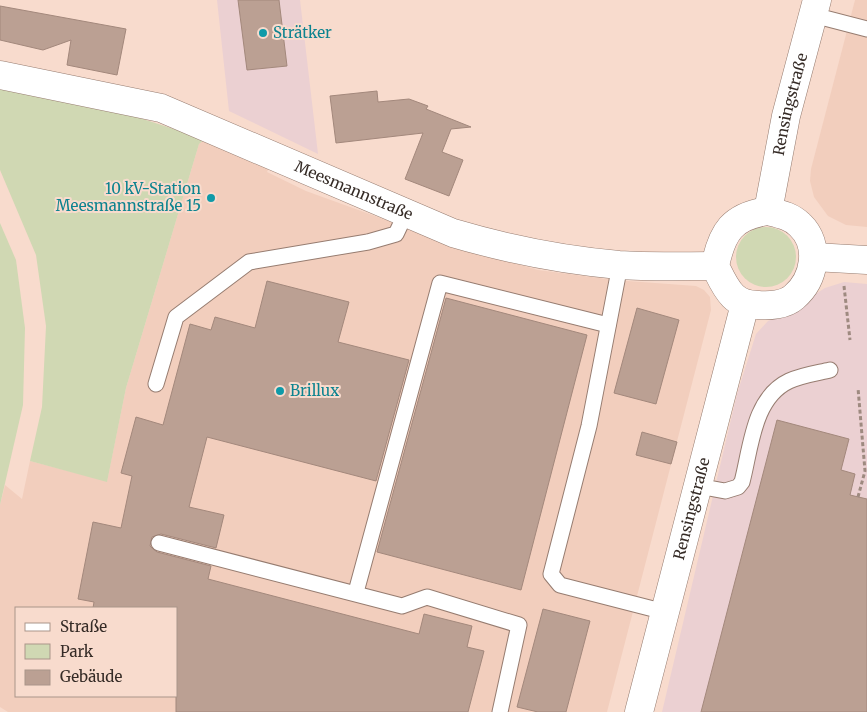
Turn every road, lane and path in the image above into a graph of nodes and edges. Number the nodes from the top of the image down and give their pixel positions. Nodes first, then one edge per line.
1 (815, 8) edge
2 (867, 29) edge
3 (0, 75) edge
4 (768, 211) junction
5 (406, 213) junction
6 (814, 257) junction
7 (859, 260) edge
8 (620, 265) junction
9 (715, 266) junction
10 (745, 304) junction
11 (608, 325) junction
12 (850, 340) dead end
13 (830, 370) dead end
14 (156, 384) dead end
15 (858, 388) dead end
16 (698, 486) junction
17 (858, 497) dead end
18 (159, 543) dead end
19 (356, 592) junction
20 (665, 612) junction
21 (500, 712) edge
22 (639, 712) edge

1 - 2 lane
1 - 4 street, Rensingstraße
3 - 5 street, Meesmannstraße
4 - 6 street
4 - 9 street
5 - 8 street, Meesmannstraße
5 - 14 lane
6 - 7 street
6 - 10 street
7 - 12 path
8 - 9 street, Meesmannstraße
8 - 11 lane
9 - 10 street
10 - 16 street, Rensingstraße
11 - 19 lane
11 - 20 lane
13 - 16 lane
15 - 17 path
16 - 20 street, Rensingstraße
18 - 19 lane
19 - 21 lane
20 - 22 street, Rensingstraße

